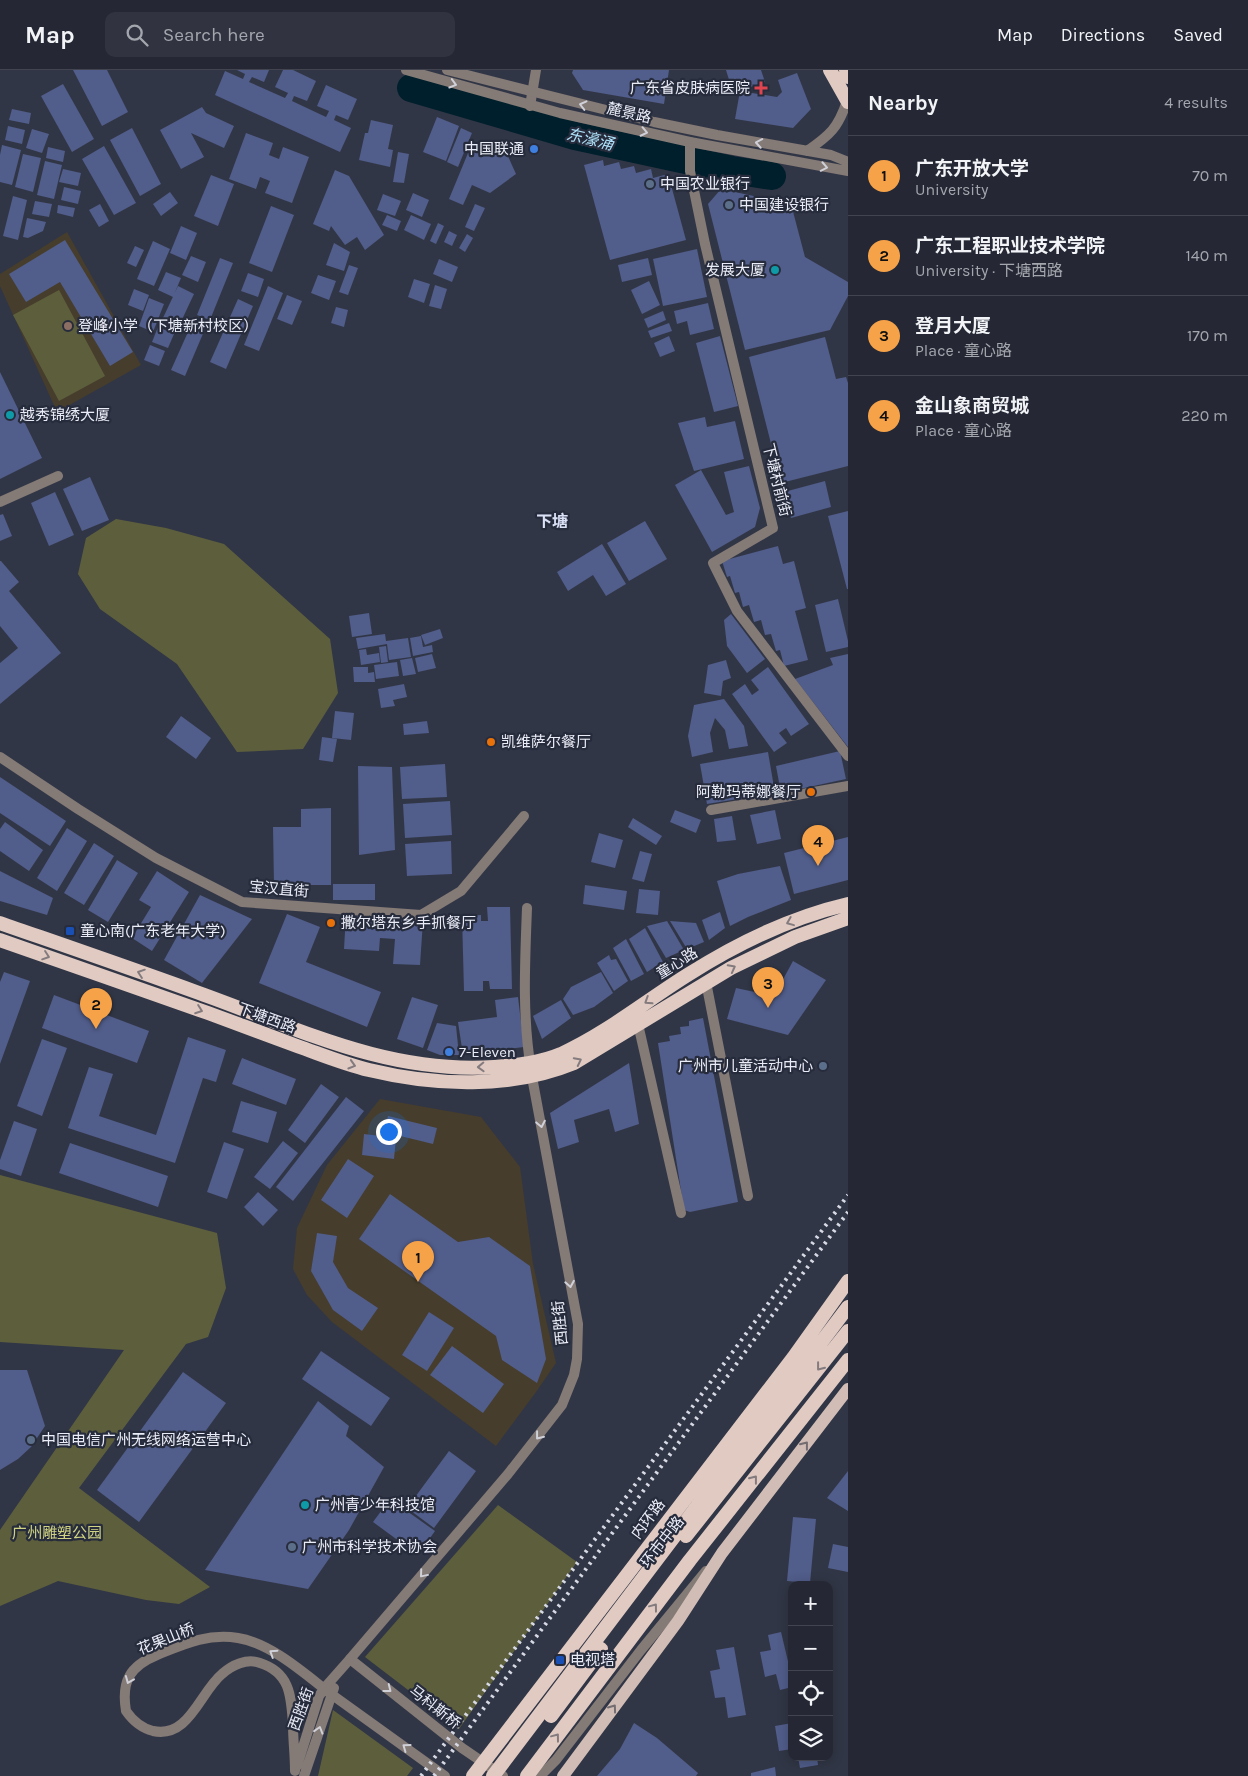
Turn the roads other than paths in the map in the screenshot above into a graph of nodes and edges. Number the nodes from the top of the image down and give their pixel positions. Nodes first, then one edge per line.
1 (406, 70) edge
2 (447, 70) edge
3 (536, 70) edge
4 (830, 70) edge
5 (838, 70) edge
6 (846, 70) edge
7 (848, 77) edge
8 (532, 92) junction
9 (848, 102) edge
10 (530, 106) junction
11 (690, 142) junction
12 (807, 151) junction
13 (848, 162) edge
14 (848, 171) edge
15 (58, 476) dead end
16 (0, 502) edge
17 (848, 756) edge
18 (0, 757) edge
19 (848, 786) edge
20 (711, 810) dead end
21 (524, 816) dead end
22 (848, 896) edge
23 (842, 905) edge
24 (527, 908) dead end
25 (848, 918) edge
26 (0, 923) edge
27 (0, 940) edge
28 (706, 982) junction
29 (638, 1024) junction
30 (531, 1070) junction
31 (748, 1196) dead end
32 (680, 1214) dead end
33 (848, 1281) edge
34 (848, 1295) edge
35 (848, 1307) edge
36 (848, 1331) edge
37 (848, 1360) edge
38 (848, 1389) edge
39 (793, 1402) junction
40 (762, 1410) junction
41 (722, 1554) junction
42 (350, 1659) junction
43 (298, 1774) edge
44 (445, 1776) edge
45 (473, 1776) edge
46 (482, 1776) edge
47 (493, 1776) edge
48 (504, 1776) edge
49 (527, 1776) edge
50 (540, 1776) edge
51 (563, 1776) edge

1 -> 10 street, 麓景路
2 - 8 street, 麓景路
3 - 8 street
4 - 9 highway
5 - 9 street
6 - 7 highway
8 - 10 street
12 -> 8 street, 麓景路
9 - 12 street
10 -> 11 street, 麓景路
11 -> 14 street, 麓景路
11 - 17 street, 下塘村前街
12 - 13 street, 麓景路
15 - 16 street
18 - 21 street, 宝汉直街
19 - 20 street
22 - 23 highway
23 -> 30 highway, 童心路
24 - 30 street, 西胜街
28 -> 25 highway, 童心路
30 -> 26 highway, 下塘西路
27 -> 30 highway, 下塘西路
28 - 29 highway, 童心路
28 - 31 street
30 -> 29 highway, 童心路
29 - 32 street
30 -> 42 street, 西胜街
33 - 45 highway, 内环路
34 - 40 highway
35 - 47 highway
36 -> 39 highway, 环市中路
49 -> 37 highway
41 -> 38 main road
39 - 40 highway
39 - 48 highway, 环市中路
40 - 46 highway
41 - 50 street
51 -> 41 main road
42 - 43 street, 西胜街
42 -> 48 street, 马科斯桥
44 -> 43 street, 花果山桥

